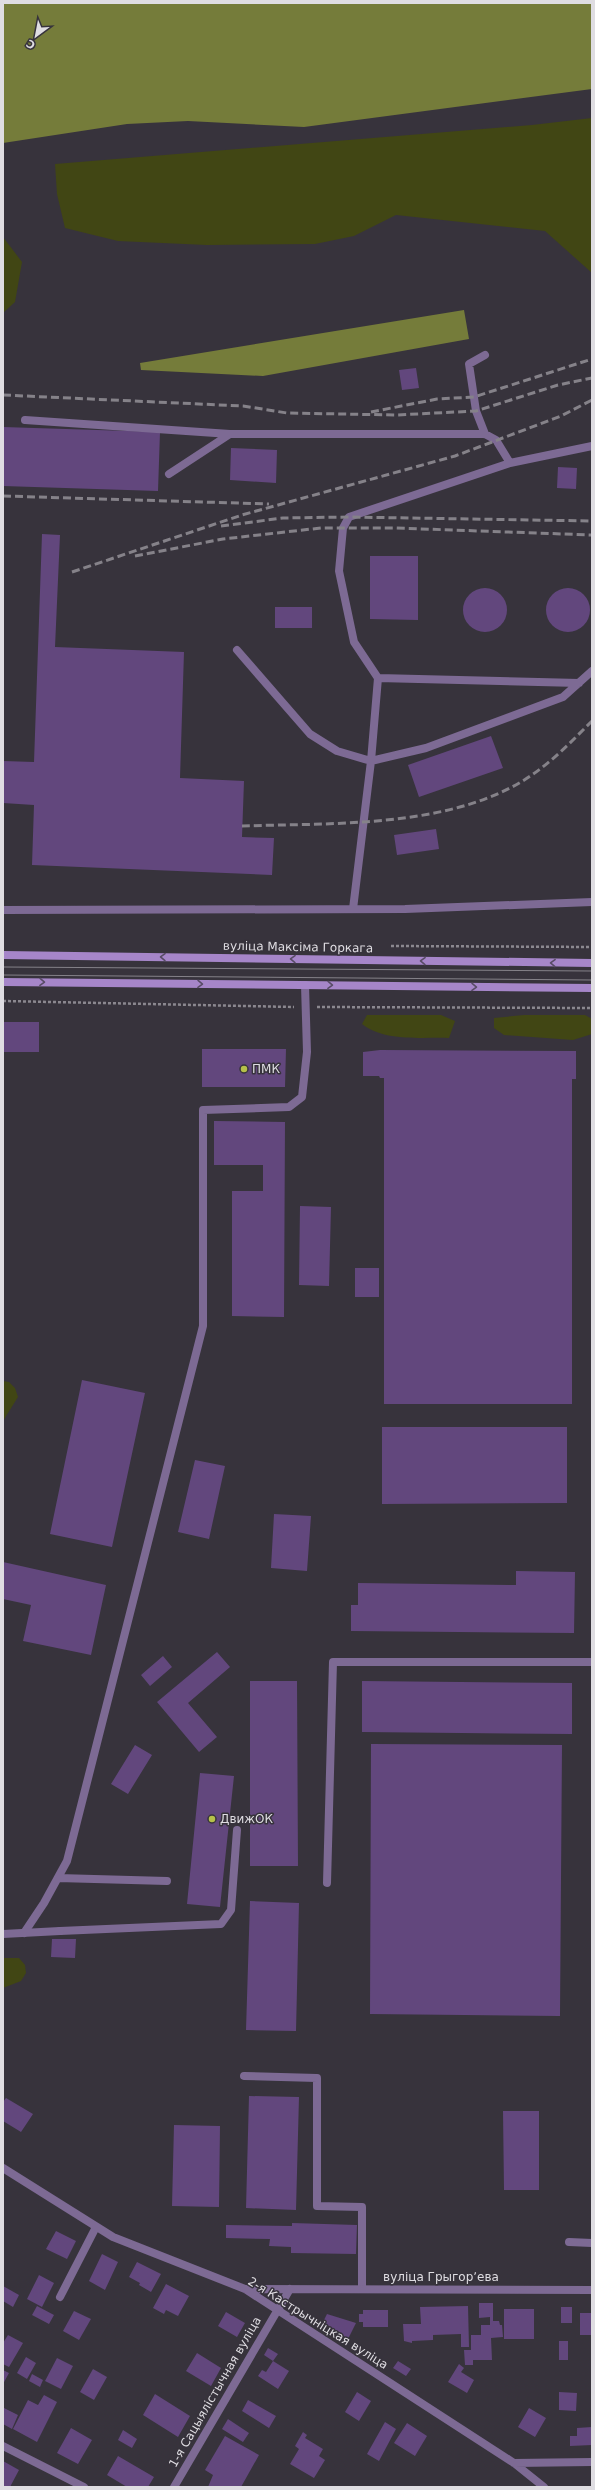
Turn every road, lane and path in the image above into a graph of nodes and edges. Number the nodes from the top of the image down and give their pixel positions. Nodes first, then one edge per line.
1 (485, 355) dead end
2 (25, 420) dead end
3 (230, 434) junction
4 (484, 434) junction
5 (592, 446) edge
6 (510, 463) junction
7 (169, 474) dead end
8 (237, 650) dead end
9 (592, 671) edge
10 (378, 678) junction
11 (579, 683) junction
12 (371, 761) junction
13 (592, 902) edge
14 (353, 909) junction
15 (3, 910) edge
16 (3, 955) edge
17 (592, 964) edge
18 (3, 982) edge
19 (305, 985) junction
20 (592, 988) edge
21 (592, 1662) edge
22 (237, 1830) dead end
23 (58, 1878) junction
24 (167, 1881) dead end
25 (327, 1883) dead end
26 (24, 1933) junction
27 (3, 1934) edge
28 (244, 2076) dead end
29 (3, 2168) edge
30 (96, 2227) junction
31 (569, 2242) dead end
32 (592, 2243) edge
33 (245, 2289) junction
34 (290, 2289) junction
35 (362, 2289) junction
36 (592, 2290) edge
37 (60, 2297) dead end
38 (277, 2310) junction
39 (3, 2446) edge
40 (592, 2462) edge
41 (514, 2463) junction
42 (534, 2484) edge
43 (84, 2487) edge
44 (174, 2487) edge
45 (544, 2487) edge

1 - 4 street
2 - 3 street
3 - 4 street
3 - 7 street
4 - 6 street
5 - 6 street
6 - 10 street
8 - 12 street
9 - 11 street
10 - 11 street
10 - 12 street
11 - 12 street
12 - 14 street
13 - 14 street
14 - 15 street
17 -> 16 main road, вуліца Максіма Горкага
18 -> 19 main road
19 -> 20 main road
19 - 23 street
21 - 25 street
22 - 26 street
23 - 24 street
23 - 26 street
26 - 27 street
28 - 35 street
29 - 30 street, 2-я Кастрычніцкая вуліца
30 - 33 street, 2-я Кастрычніцкая вуліца
30 - 37 street
31 - 32 street
33 - 34 street, вуліца Грыгорʼева
33 - 38 street, 2-я Кастрычніцкая вуліца
34 - 35 street, вуліца Грыгорʼева
34 - 38 street
35 - 36 street, вуліца Грыгорʼева
38 - 41 street, 2-я Кастрычніцкая вуліца
38 - 44 street, 1-я Сацыялістычная вуліца
39 - 43 street
40 - 41 street
41 - 42 street, 2-я Кастрычніцкая вуліца
42 - 45 street, 2-я Кастрычніцкая вуліца

